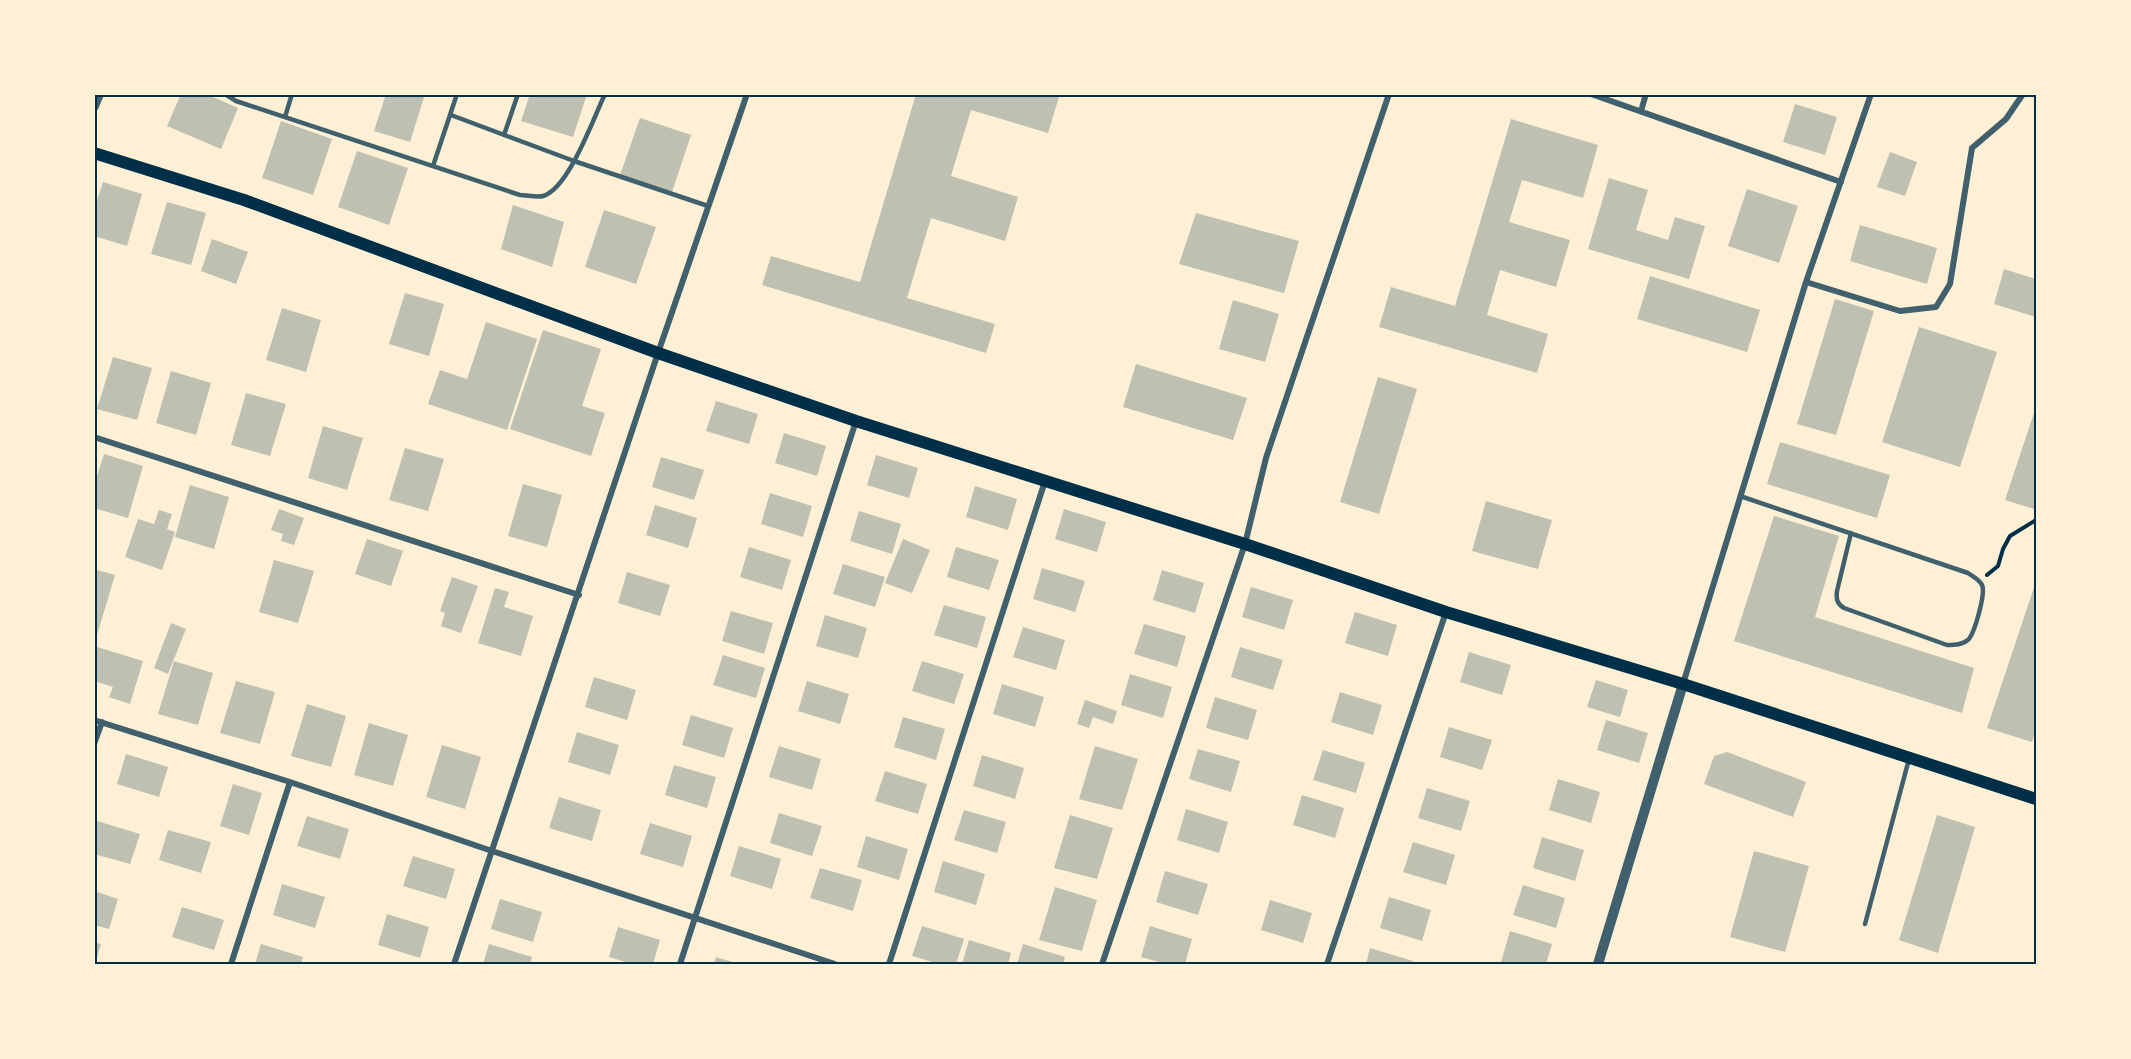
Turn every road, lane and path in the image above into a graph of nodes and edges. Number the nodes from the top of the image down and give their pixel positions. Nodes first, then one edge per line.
1 (99, 94) edge
2 (225, 94) edge
3 (292, 94) edge
4 (457, 94) edge
5 (518, 94) edge
6 (605, 94) edge
7 (747, 94) edge
8 (1389, 94) edge
9 (1592, 94) edge
10 (1646, 94) edge
11 (1870, 94) edge
12 (2023, 94) edge
13 (94, 106) edge
14 (1641, 111) junction
15 (451, 114) junction
16 (285, 117) junction
17 (504, 135) junction
18 (94, 153) edge
19 (574, 161) junction
20 (433, 166) junction
21 (1840, 183) junction
22 (708, 206) junction
23 (1806, 282) junction
24 (658, 352) junction
25 (856, 422) junction
26 (94, 437) edge
27 (1045, 481) junction
28 (1740, 496) junction
29 (2037, 520) edge
30 (1851, 533) junction
31 (1245, 544) junction
32 (1974, 577) junction
33 (579, 595) junction
34 (1446, 612) junction
35 (1683, 684) junction
36 (98, 721) edge
37 (94, 744) edge
38 (1910, 758) junction
39 (291, 782) junction
40 (2037, 799) edge
41 (492, 851) junction
42 (695, 918) junction
43 (1865, 924) dead end
44 (231, 964) edge
45 (454, 964) edge
46 (680, 964) edge
47 (835, 964) edge
48 (889, 964) edge
49 (1102, 964) edge
50 (1327, 964) edge
51 (1598, 964) edge

1 - 13 street
2 - 16 lane
3 - 16 lane
4 - 15 lane
5 - 17 lane
6 - 19 lane
7 - 22 street
8 - 31 street
9 - 14 street
10 - 14 street
11 - 21 street
12 - 23 street
14 - 21 street
15 - 17 lane
15 - 20 lane
16 - 20 lane
17 - 19 lane
18 - 24 main road
19 - 20 lane
19 - 22 lane
21 - 23 street
22 - 24 street
23 - 28 street
24 - 25 main road
24 - 33 street
25 - 27 main road
25 - 42 street
26 - 33 street
27 - 31 main road
27 - 48 street
28 - 30 lane
28 - 35 street
29 - 32 path
30 - 32 lane
30 - 32 lane
31 - 34 main road
31 - 49 street
33 - 41 street
34 - 35 main road
34 - 50 street
35 - 38 main road
35 - 51 street
36 - 37 street
36 - 39 street
38 - 40 main road
38 - 43 lane
39 - 41 street
39 - 44 street
41 - 42 street
41 - 45 street
42 - 46 street
42 - 47 street

